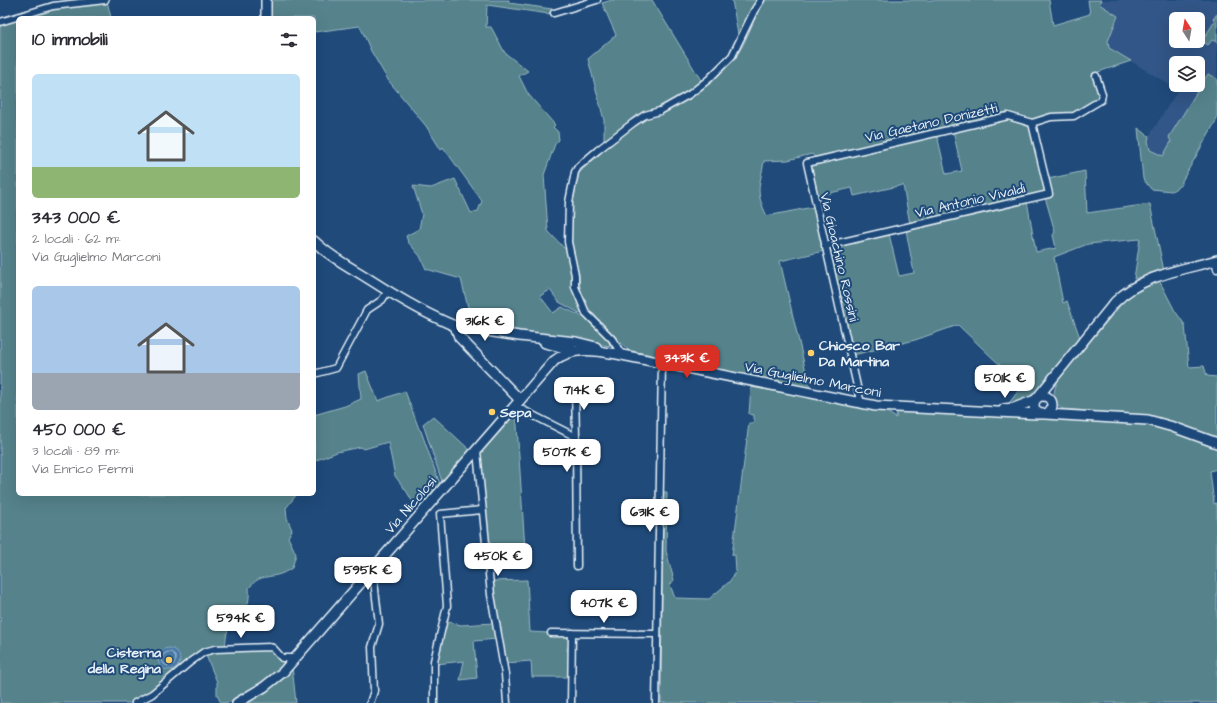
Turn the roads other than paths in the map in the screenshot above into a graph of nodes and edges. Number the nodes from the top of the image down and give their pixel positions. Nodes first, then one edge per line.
1 (105, 0) edge
2 (266, 0) edge
3 (597, 0) edge
4 (761, 0) edge
5 (554, 13) dead end
6 (20, 16) edge
7 (266, 16) edge
8 (16, 17) edge
9 (0, 22) edge
10 (1096, 76) dead end
11 (1032, 123) junction
12 (807, 163) joint
13 (316, 243) edge
14 (825, 246) junction
15 (1216, 263) edge
16 (388, 291) junction
17 (455, 326) junction
18 (519, 336) junction
19 (577, 351) junction
20 (622, 355) junction
21 (662, 364) junction
22 (1059, 372) junction
23 (316, 373) edge
24 (575, 386) dead end
25 (1036, 399) junction
26 (1052, 402) junction
27 (518, 403) junction
28 (861, 404) junction
29 (979, 411) junction
30 (1042, 414) junction
31 (1088, 416) junction
32 (576, 437) junction
33 (1217, 443) edge
34 (477, 451) junction
35 (482, 510) junction
36 (577, 566) dead end
37 (371, 571) junction
38 (551, 633) dead end
39 (572, 633) junction
40 (657, 634) junction
41 (296, 658) junction
42 (135, 703) edge
43 (237, 703) edge
44 (370, 703) edge
45 (434, 703) edge
46 (507, 703) edge
47 (571, 703) edge
48 (656, 703) edge

1 - 6 street
2 - 7 main road
3 - 5 street
4 - 20 street
8 - 9 street
10 - 11 street
11 - 12 street, Via Gaetano Donizetti
11 - 14 street, Via Antonio Vivaldi
12 - 14 street, Via Gioachino Rossini
13 - 16 main road
14 - 28 street, Via Gioachino Rossini
15 - 22 main road
16 - 17 main road
16 - 23 street
17 - 18 main road
17 - 27 main road
18 - 19 main road
18 - 20 main road
19 - 20 main road, Via Guglielmo Marconi
19 - 27 main road, Via Guglielmo Marconi
20 - 21 main road, Via Guglielmo Marconi
21 - 28 main road, Via Guglielmo Marconi
21 - 40 street
22 - 25 main road
22 - 26 main road
24 - 32 street
25 - 26 main road
25 - 29 main road
25 - 30 main road
26 - 30 main road
26 - 31 main road
27 - 32 street
27 - 34 main road, Via Nicolosi
28 - 29 main road, Via Guglielmo Marconi
29 - 30 main road
30 - 31 main road
31 - 33 main road
32 - 36 street
34 - 35 street
34 - 37 main road, Via Nicolosi
35 - 45 street
35 - 46 street
37 - 41 main road, Via Nicolosi
37 - 44 street
38 - 39 street
39 - 40 street
39 - 47 street
40 - 48 street
41 - 42 street
41 - 43 main road, Via Nicolosi

